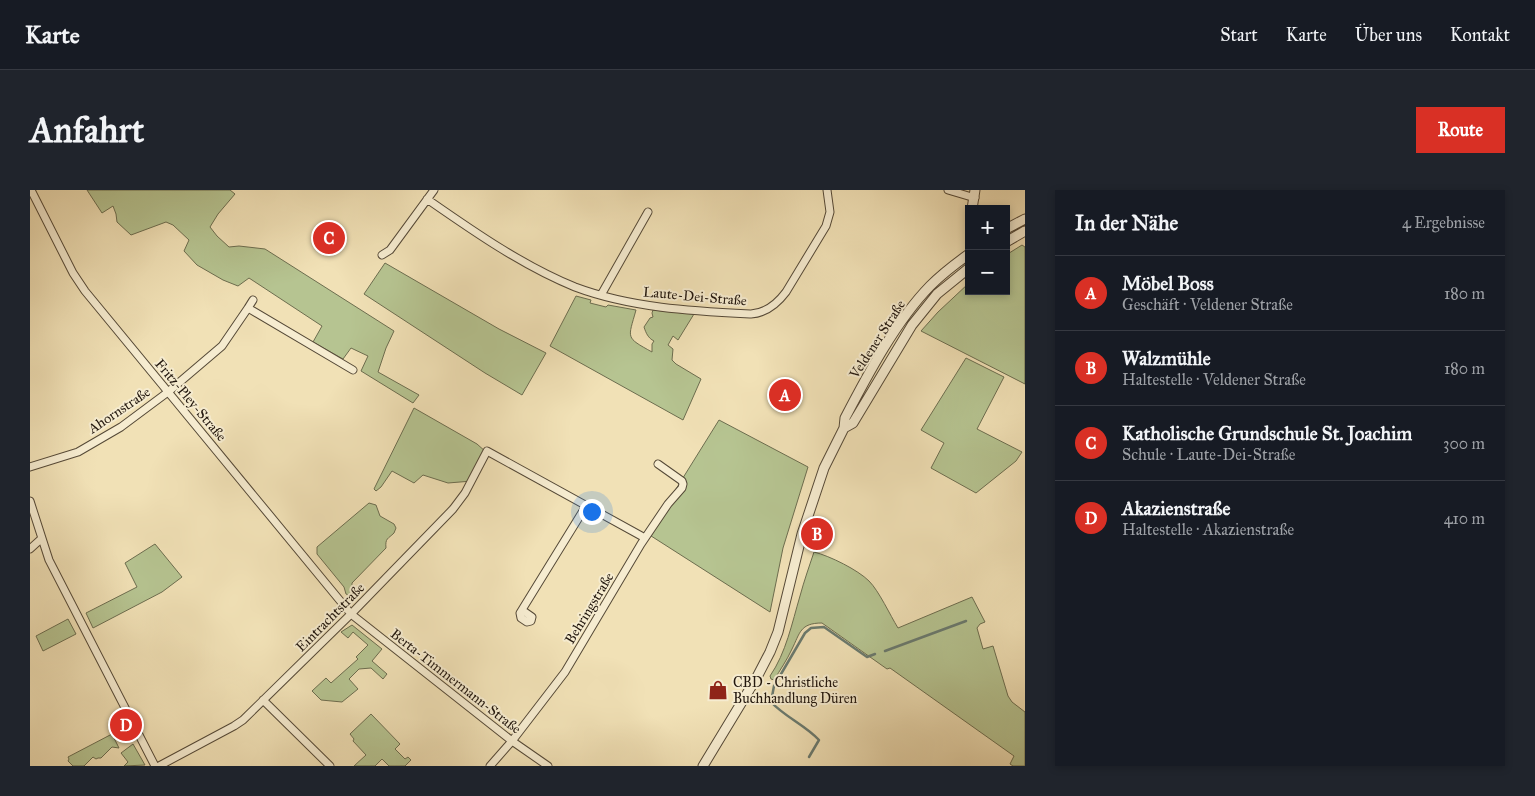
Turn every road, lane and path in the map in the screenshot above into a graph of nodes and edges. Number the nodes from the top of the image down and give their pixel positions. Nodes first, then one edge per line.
1 (31, 190) edge
2 (434, 190) edge
3 (827, 190) edge
4 (948, 190) edge
5 (975, 194) edge
6 (427, 199) junction
7 (648, 212) dead end
8 (1025, 219) edge
9 (1010, 227) edge
10 (1025, 230) edge
11 (1010, 239) edge
12 (382, 255) dead end
13 (965, 257) edge
14 (965, 271) edge
15 (601, 295) junction
16 (253, 300) dead end
17 (248, 308) junction
18 (353, 370) dead end
19 (168, 392) junction
20 (844, 428) junction
21 (658, 464) dead end
22 (30, 467) edge
23 (30, 501) edge
24 (586, 506) junction
25 (645, 538) junction
26 (41, 539) junction
27 (30, 549) edge
28 (522, 610) dead end
29 (351, 614) junction
30 (263, 700) junction
31 (512, 741) junction
32 (155, 766) edge
33 (159, 766) edge
34 (330, 766) edge
35 (490, 766) edge
36 (548, 766) edge
37 (703, 766) edge

1 - 19 street, Fritz-Pley-Straße
2 - 6 street
3 - 15 street, Laute-Dei-Straße
4 - 5 street
6 - 12 street
6 - 15 street, Laute-Dei-Straße
7 - 15 street
8 - 9 street
10 - 11 street
13 - 20 street, Veldener Straße
14 - 20 street, Veldener Straße
16 - 17 street, Ahornstraße
17 - 18 street
17 - 19 street, Ahornstraße
19 - 22 street, Ahornstraße
19 - 29 street, Fritz-Pley-Straße
20 - 37 street, Veldener Straße
21 - 25 street, Behringstraße
23 - 26 street
24 - 25 street
24 - 28 street
24 - 29 street, Eintrachtstraße
25 - 31 street, Behringstraße
26 - 27 street
26 - 32 street
29 - 30 street, Eintrachtstraße
29 - 31 street, Berta-Timmermann-Straße
30 - 33 street, Eintrachtstraße
30 - 34 street
31 - 35 street, Behringstraße
31 - 36 street, Berta-Timmermann-Straße

